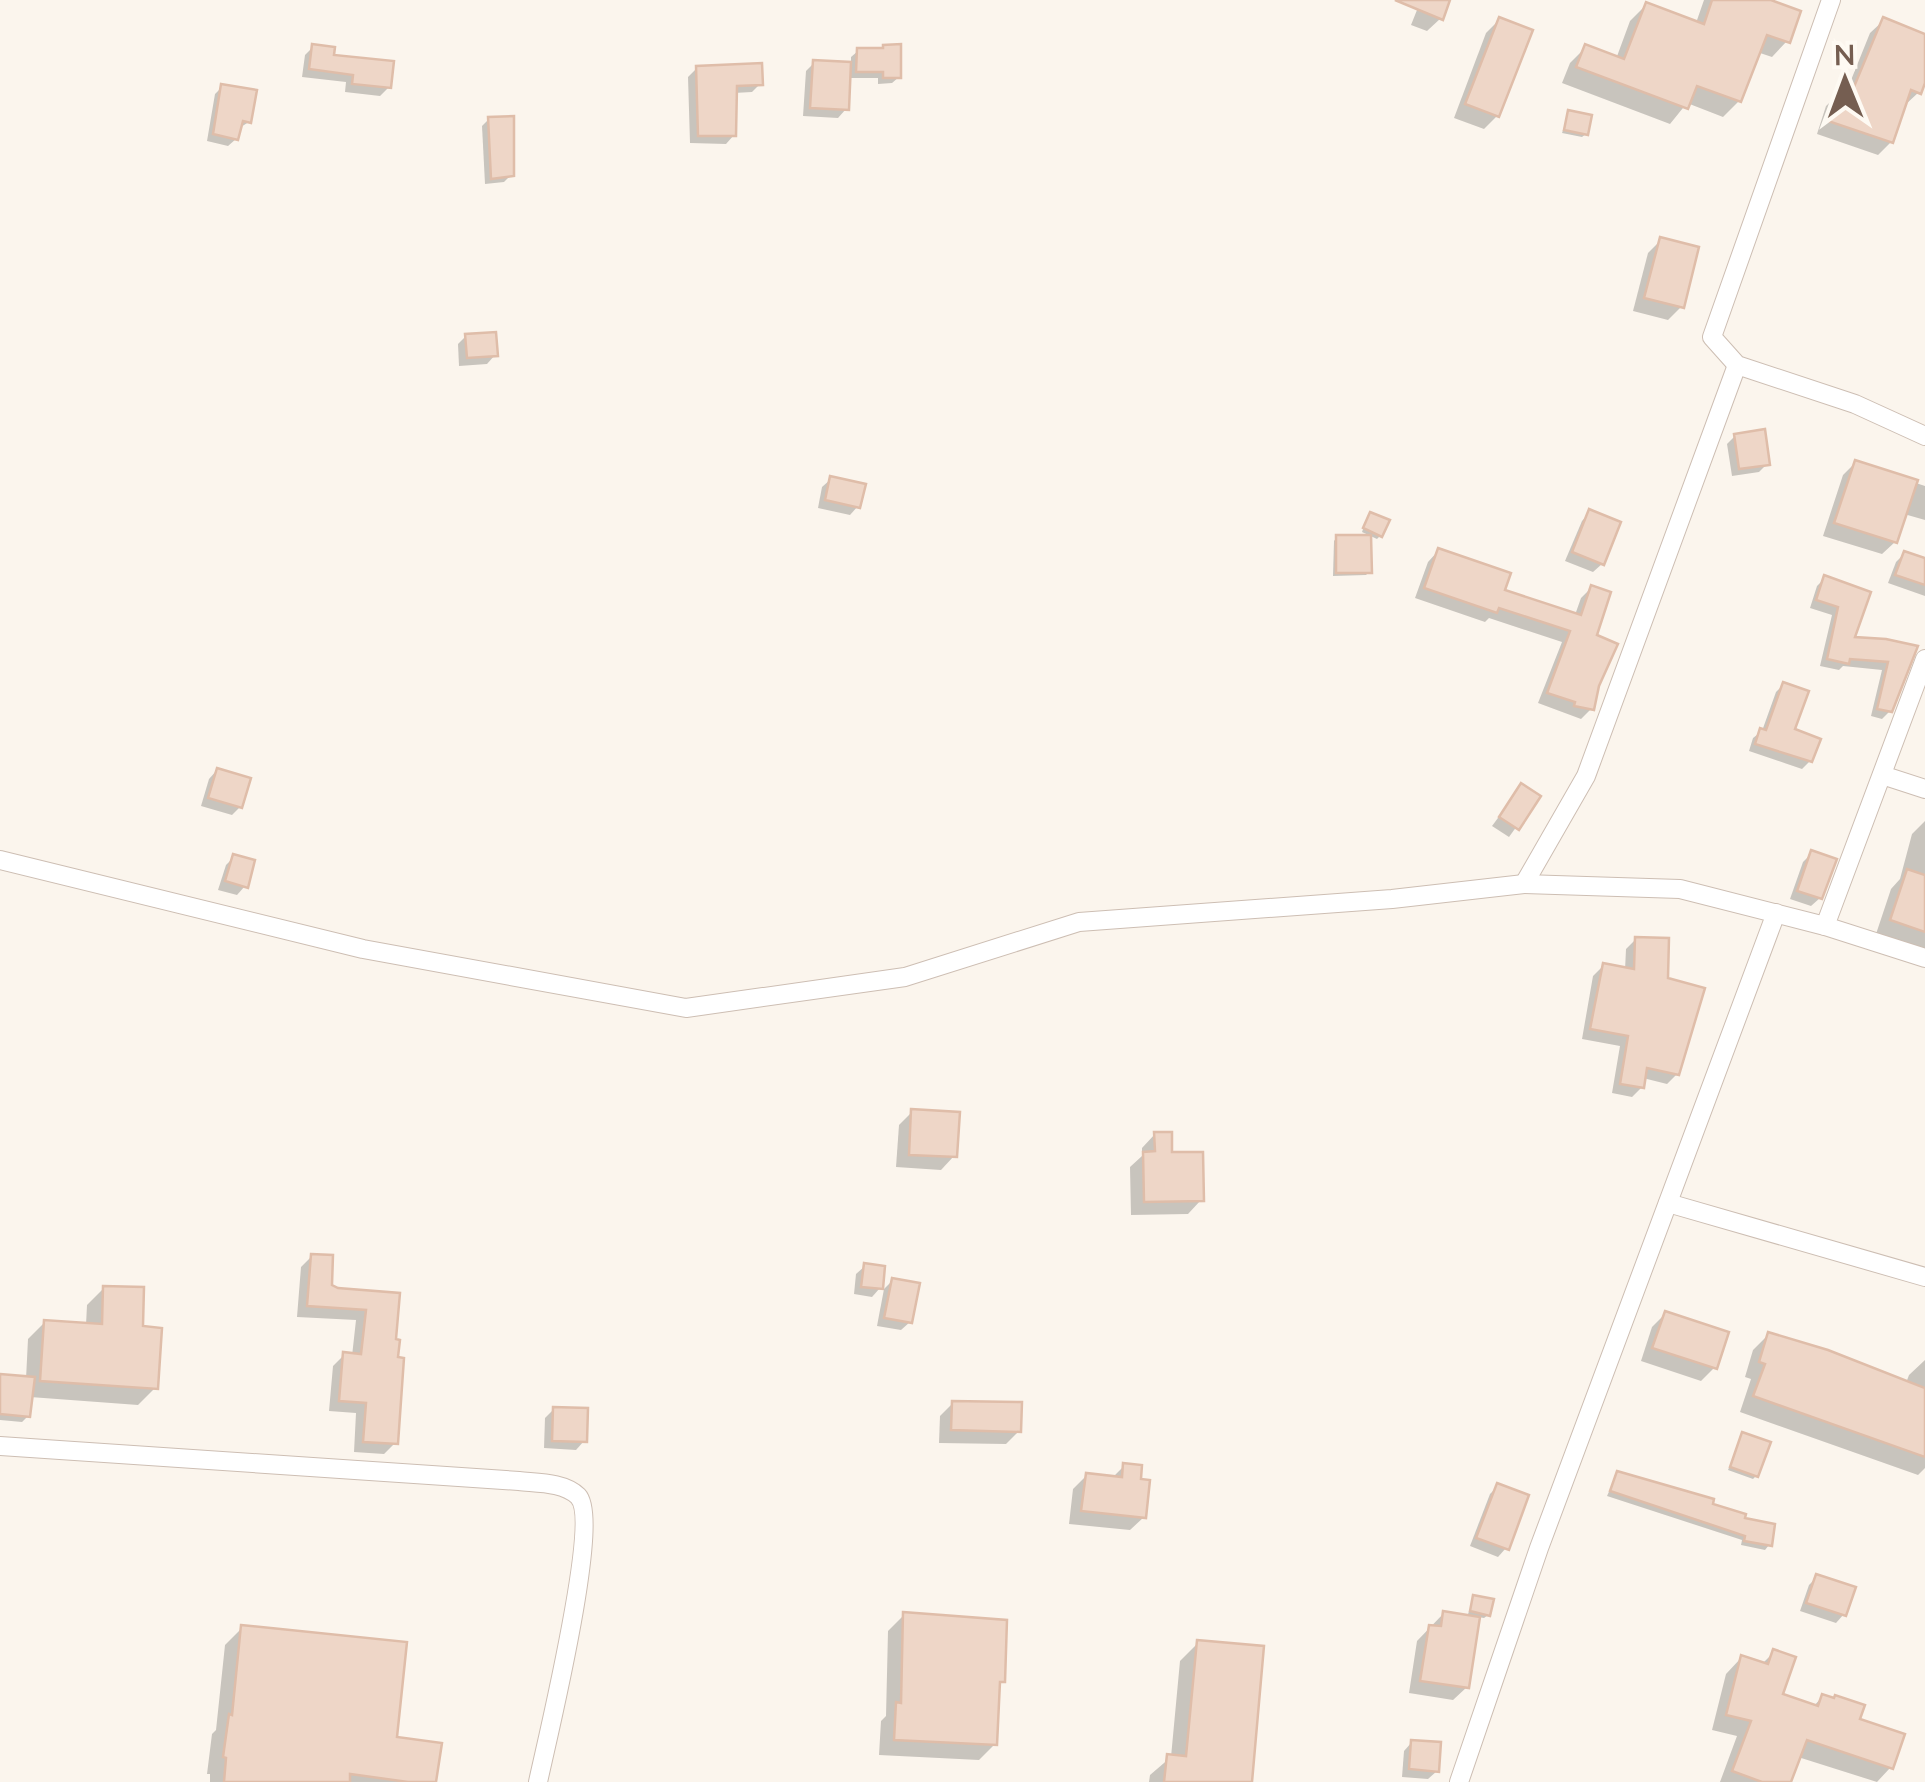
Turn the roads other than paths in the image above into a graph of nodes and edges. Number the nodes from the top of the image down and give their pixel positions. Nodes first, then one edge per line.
1 (1831, 0) edge
2 (1737, 364) junction
3 (1925, 436) edge
4 (1925, 659) edge
5 (1882, 775) junction
6 (1925, 789) edge
7 (0, 860) edge
8 (1524, 884) junction
9 (1776, 913) junction
10 (1825, 926) junction
11 (1925, 958) edge
12 (1668, 1203) junction
13 (1925, 1276) edge
14 (0, 1446) edge
15 (538, 1782) edge
16 (1458, 1782) edge

1 - 2 street
2 - 3 street
2 - 8 street
4 - 5 street
5 - 6 street
5 - 10 street
7 - 8 street
8 - 9 street
9 - 10 street
9 - 12 street
10 - 11 street
12 - 13 street
12 - 16 street
14 - 15 street

